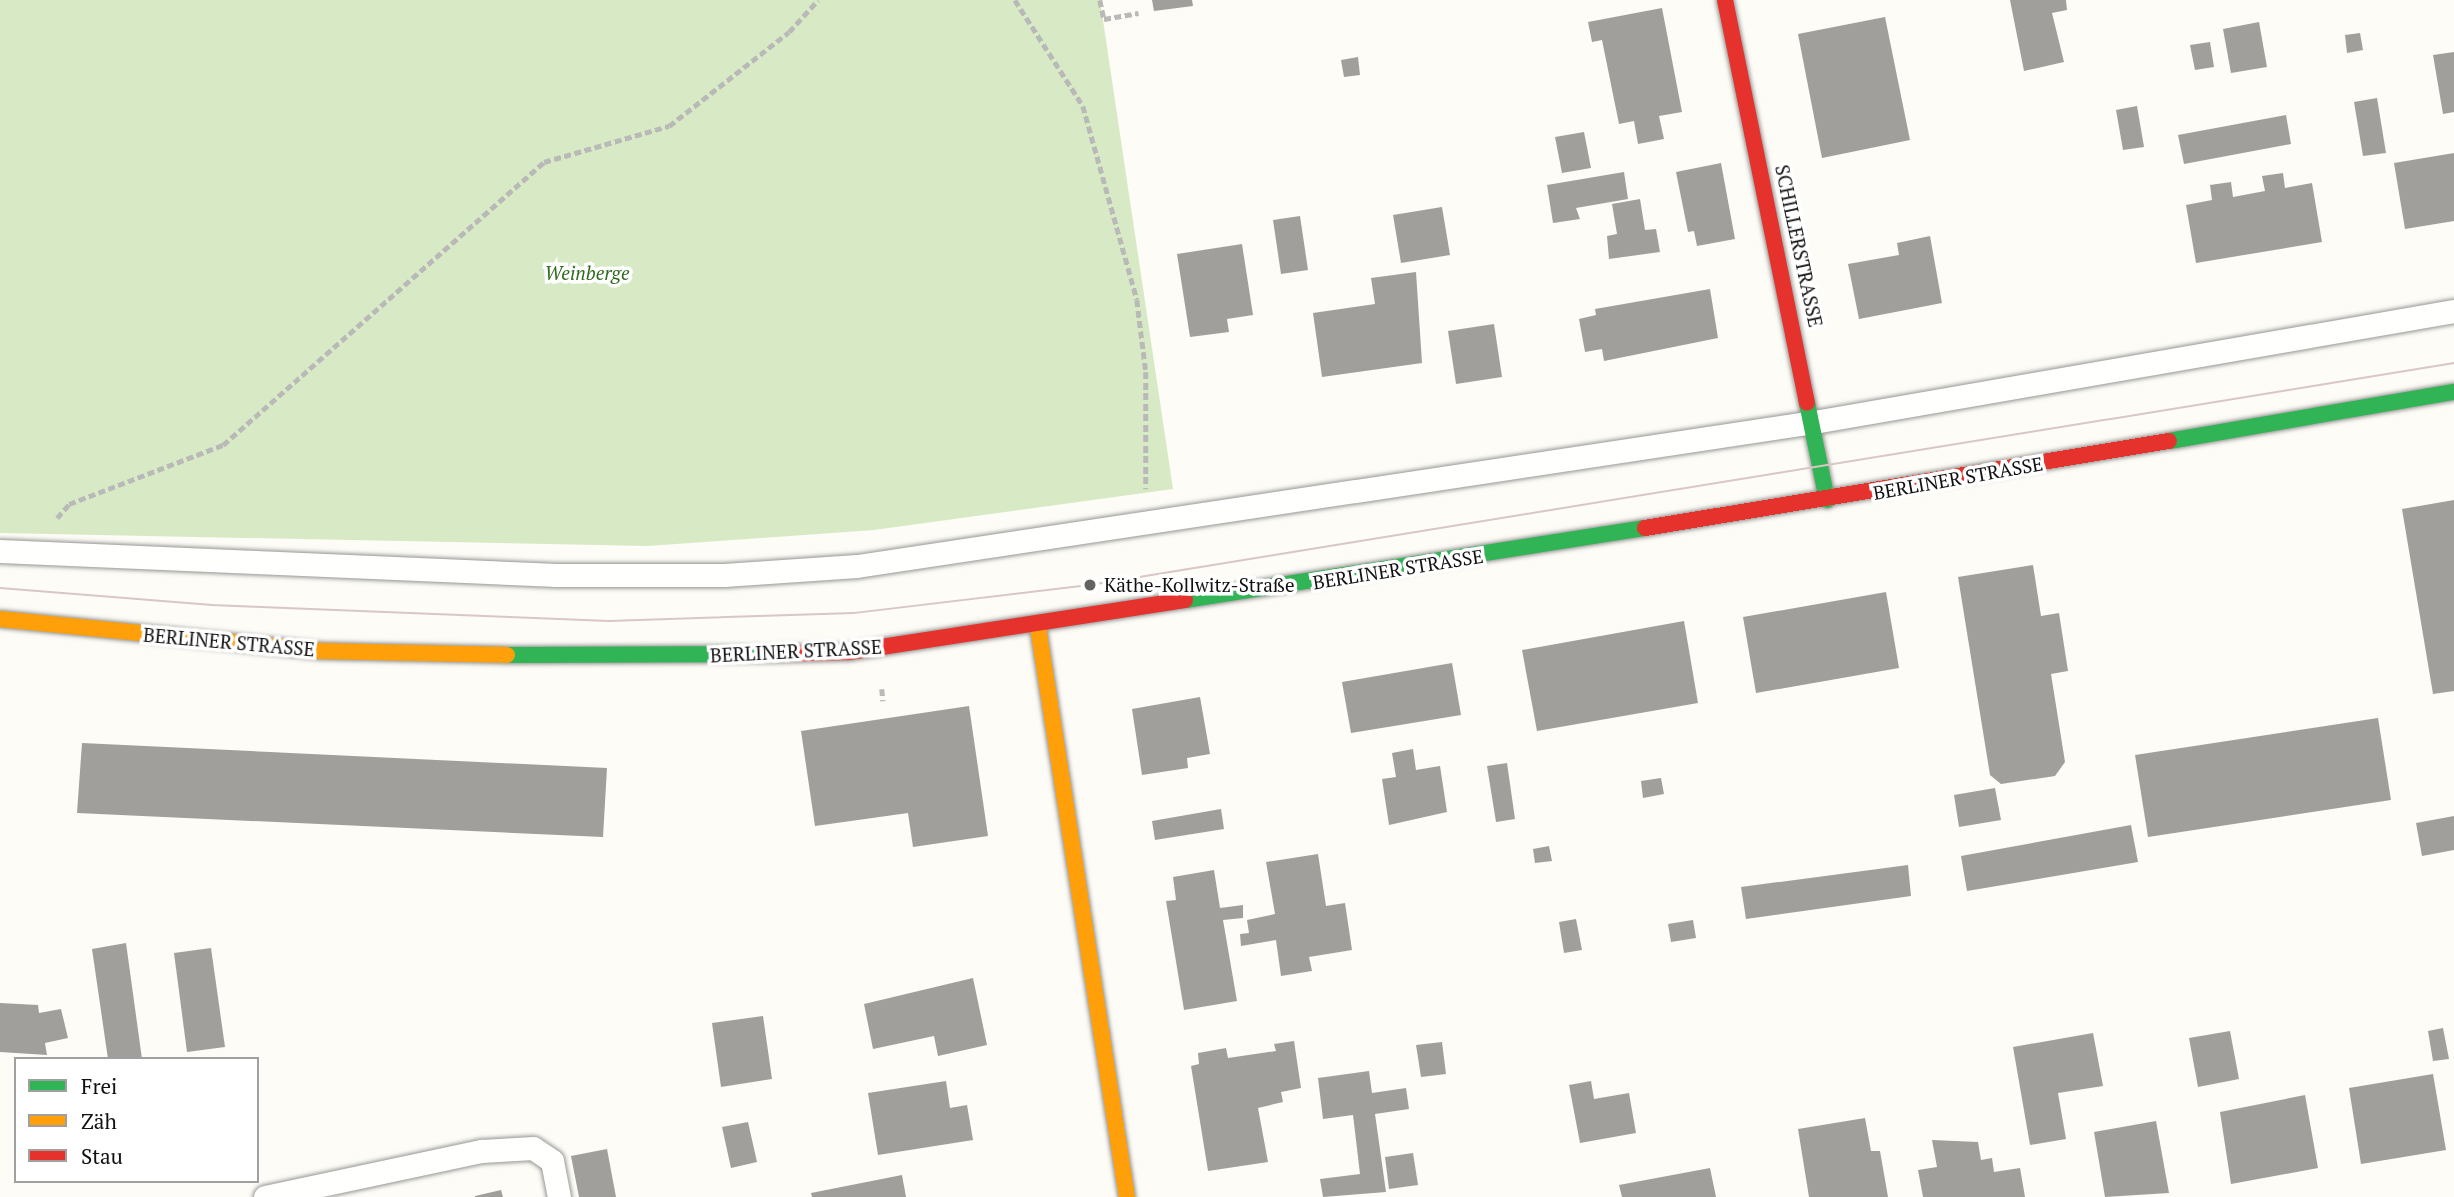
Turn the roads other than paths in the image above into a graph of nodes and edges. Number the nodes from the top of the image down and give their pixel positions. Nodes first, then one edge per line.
1 (1725, 0) edge
2 (2454, 311) edge
3 (2454, 392) edge
4 (1814, 422) junction
5 (1827, 500) junction
6 (0, 551) edge
7 (0, 619) edge
8 (1038, 627) junction
9 (265, 1197) edge
10 (559, 1197) edge
11 (1127, 1197) edge

1 - 4 street, SCHILLERSTRASSE
2 - 4 lane
3 - 5 street, BERLINER STRASSE
4 - 5 street, SCHILLERSTRASSE
4 - 6 lane
5 - 8 street, BERLINER STRASSE
7 - 8 street, BERLINER STRASSE
8 - 11 street
9 - 10 lane

